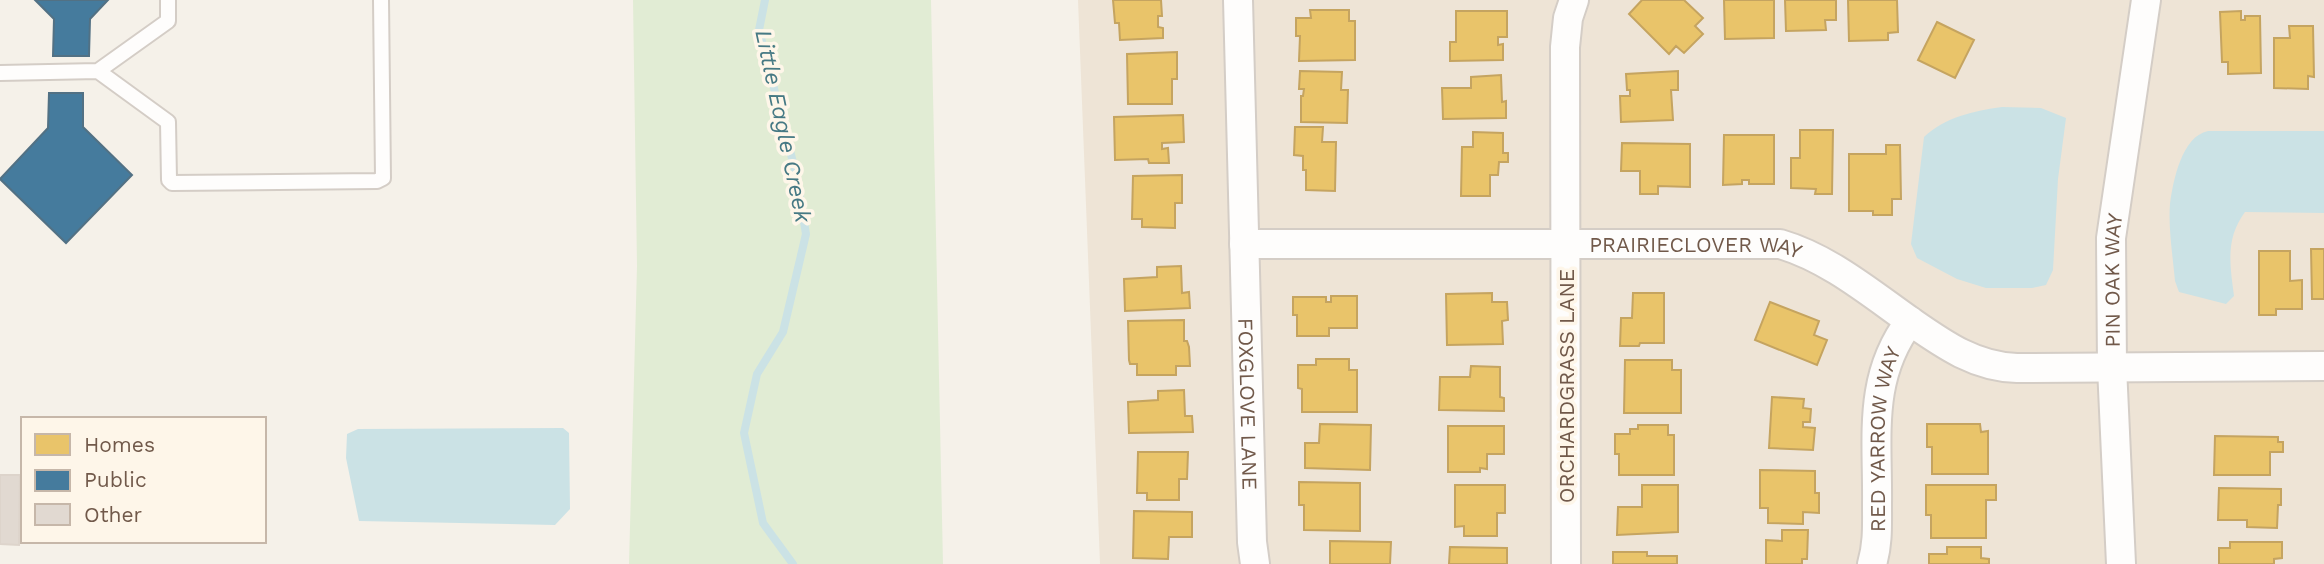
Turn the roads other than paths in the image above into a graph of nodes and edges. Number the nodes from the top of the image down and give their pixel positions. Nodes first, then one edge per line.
1 (168, 0) edge
2 (381, 0) edge
3 (1238, 0) edge
4 (1574, 0) edge
5 (2146, 0) edge
6 (98, 71) junction
7 (0, 73) edge
8 (1566, 242) junction
9 (1244, 244) junction
10 (1910, 321) junction
11 (2324, 366) edge
12 (2112, 367) junction
13 (1255, 564) edge
14 (1566, 564) edge
15 (1872, 564) edge
16 (2121, 564) edge

1 - 6 lane
2 - 6 lane
3 - 9 street, FOXGLOVE LANE
4 - 8 street, ORCHARDGRASS LANE
5 - 12 street, PIN OAK WAY
6 - 7 lane
8 - 9 street, PRAIRIECLOVER WAY
8 - 10 street, PRAIRIECLOVER WAY
8 - 14 street, ORCHARDGRASS LANE
9 - 13 street, FOXGLOVE LANE
10 - 12 street, PRAIRIECLOVER WAY
10 - 15 street, RED YARROW WAY
11 - 12 street, PRAIRIECLOVER WAY
12 - 16 street, PIN OAK WAY

